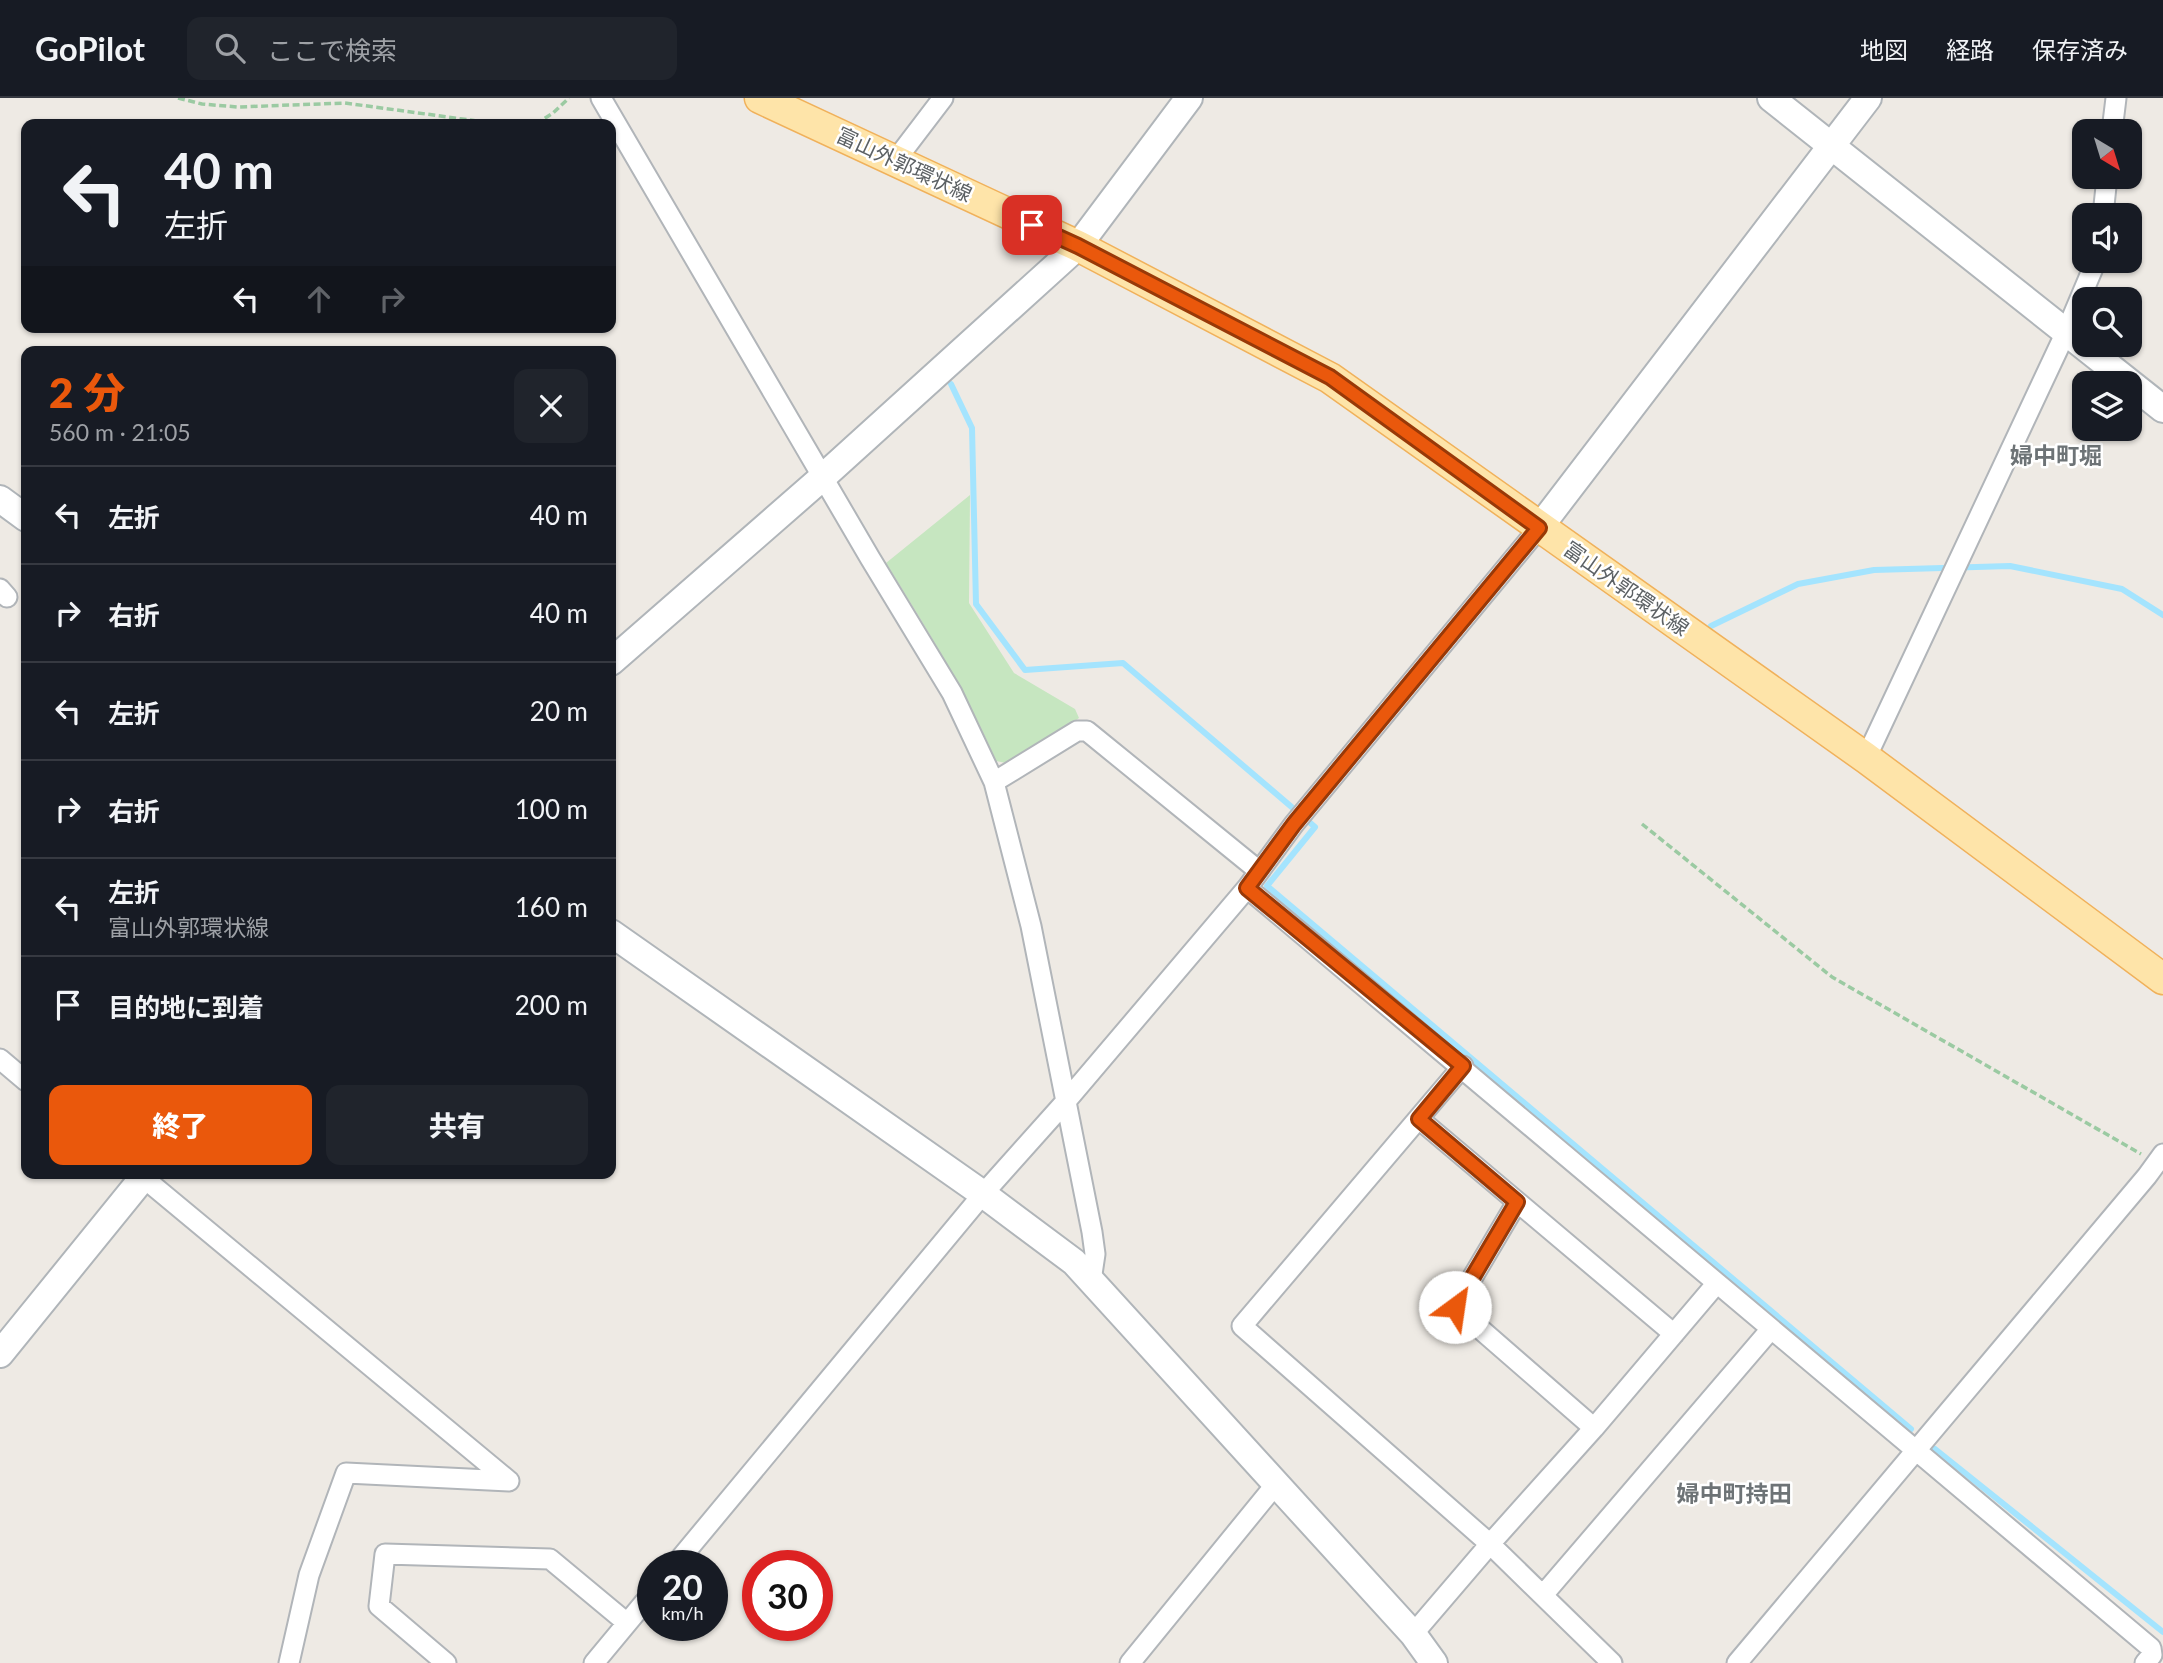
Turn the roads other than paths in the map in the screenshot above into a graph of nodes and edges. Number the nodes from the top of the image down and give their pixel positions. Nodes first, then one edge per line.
1 (601, 98) edge
2 (943, 98) edge
3 (1189, 98) edge
4 (1771, 98) edge
5 (1868, 98) edge
6 (2116, 98) edge
7 (769, 100) edge
8 (613, 119) edge
9 (2113, 119) edge
10 (616, 123) edge
11 (1830, 145) junction
12 (895, 161) junction
13 (1078, 246) junction
14 (2091, 273) edge
15 (2066, 332) junction
16 (2163, 409) edge
17 (824, 476) junction
18 (0, 499) edge
19 (21, 514) edge
20 (1539, 528) junction
21 (616, 658) edge
22 (1866, 758) junction
23 (994, 782) junction
24 (1253, 880) junction
25 (616, 937) edge
26 (2163, 979) edge
27 (0, 1059) edge
28 (1463, 1066) junction
29 (21, 1077) edge
30 (1067, 1100) junction
31 (1419, 1119) junction
32 (2160, 1159) edge
33 (140, 1179) edge
34 (148, 1179) edge
35 (983, 1194) junction
36 (1517, 1202) junction
37 (1091, 1281) junction
38 (1717, 1283) junction
39 (1771, 1328) junction
40 (1674, 1334) junction
41 (0, 1354) edge
42 (1594, 1428) junction
43 (1915, 1452) junction
44 (1276, 1484) junction
45 (1490, 1544) junction
46 (687, 1550) edge
47 (1543, 1595) junction
48 (637, 1611) edge
49 (627, 1623) junction
50 (1413, 1634) junction
51 (434, 1659) edge
52 (289, 1663) edge
53 (594, 1663) edge
54 (1130, 1663) edge
55 (1434, 1663) edge
56 (1612, 1663) edge
57 (1737, 1663) edge
58 (2145, 1663) edge

1 - 8 street
2 - 12 street
3 - 13 street
4 - 11 street
5 - 11 street
6 - 9 street
7 - 12 main road, 富山外郭環状線
10 - 17 street
11 - 15 street
11 - 20 street
12 - 13 main road, 富山外郭環状線
13 - 17 street
13 - 20 main road, 富山外郭環状線
14 - 15 street
15 - 16 street
15 - 22 street
17 - 21 street
17 - 23 street
18 - 19 street
20 - 22 main road, 富山外郭環状線
20 - 24 street
22 - 26 main road, 富山外郭環状線
23 - 24 street
23 - 30 street
24 - 28 street
24 - 30 street
25 - 35 street
27 - 29 street
28 - 31 street
28 - 38 street
30 - 35 street
30 - 37 street
31 - 36 street
31 - 45 street
32 - 43 street
33 - 41 street
34 - 52 street
35 - 37 street
35 - 46 street
36 - 40 street
36 - 42 street
37 - 44 street
38 - 39 street
38 - 40 street
39 - 43 street
39 - 47 street
40 - 42 street
42 - 45 street
43 - 57 street
43 - 58 street
44 - 50 street
44 - 54 street
45 - 47 street
45 - 50 street
47 - 56 street
48 - 49 street
49 - 51 street
49 - 53 street
50 - 55 street

